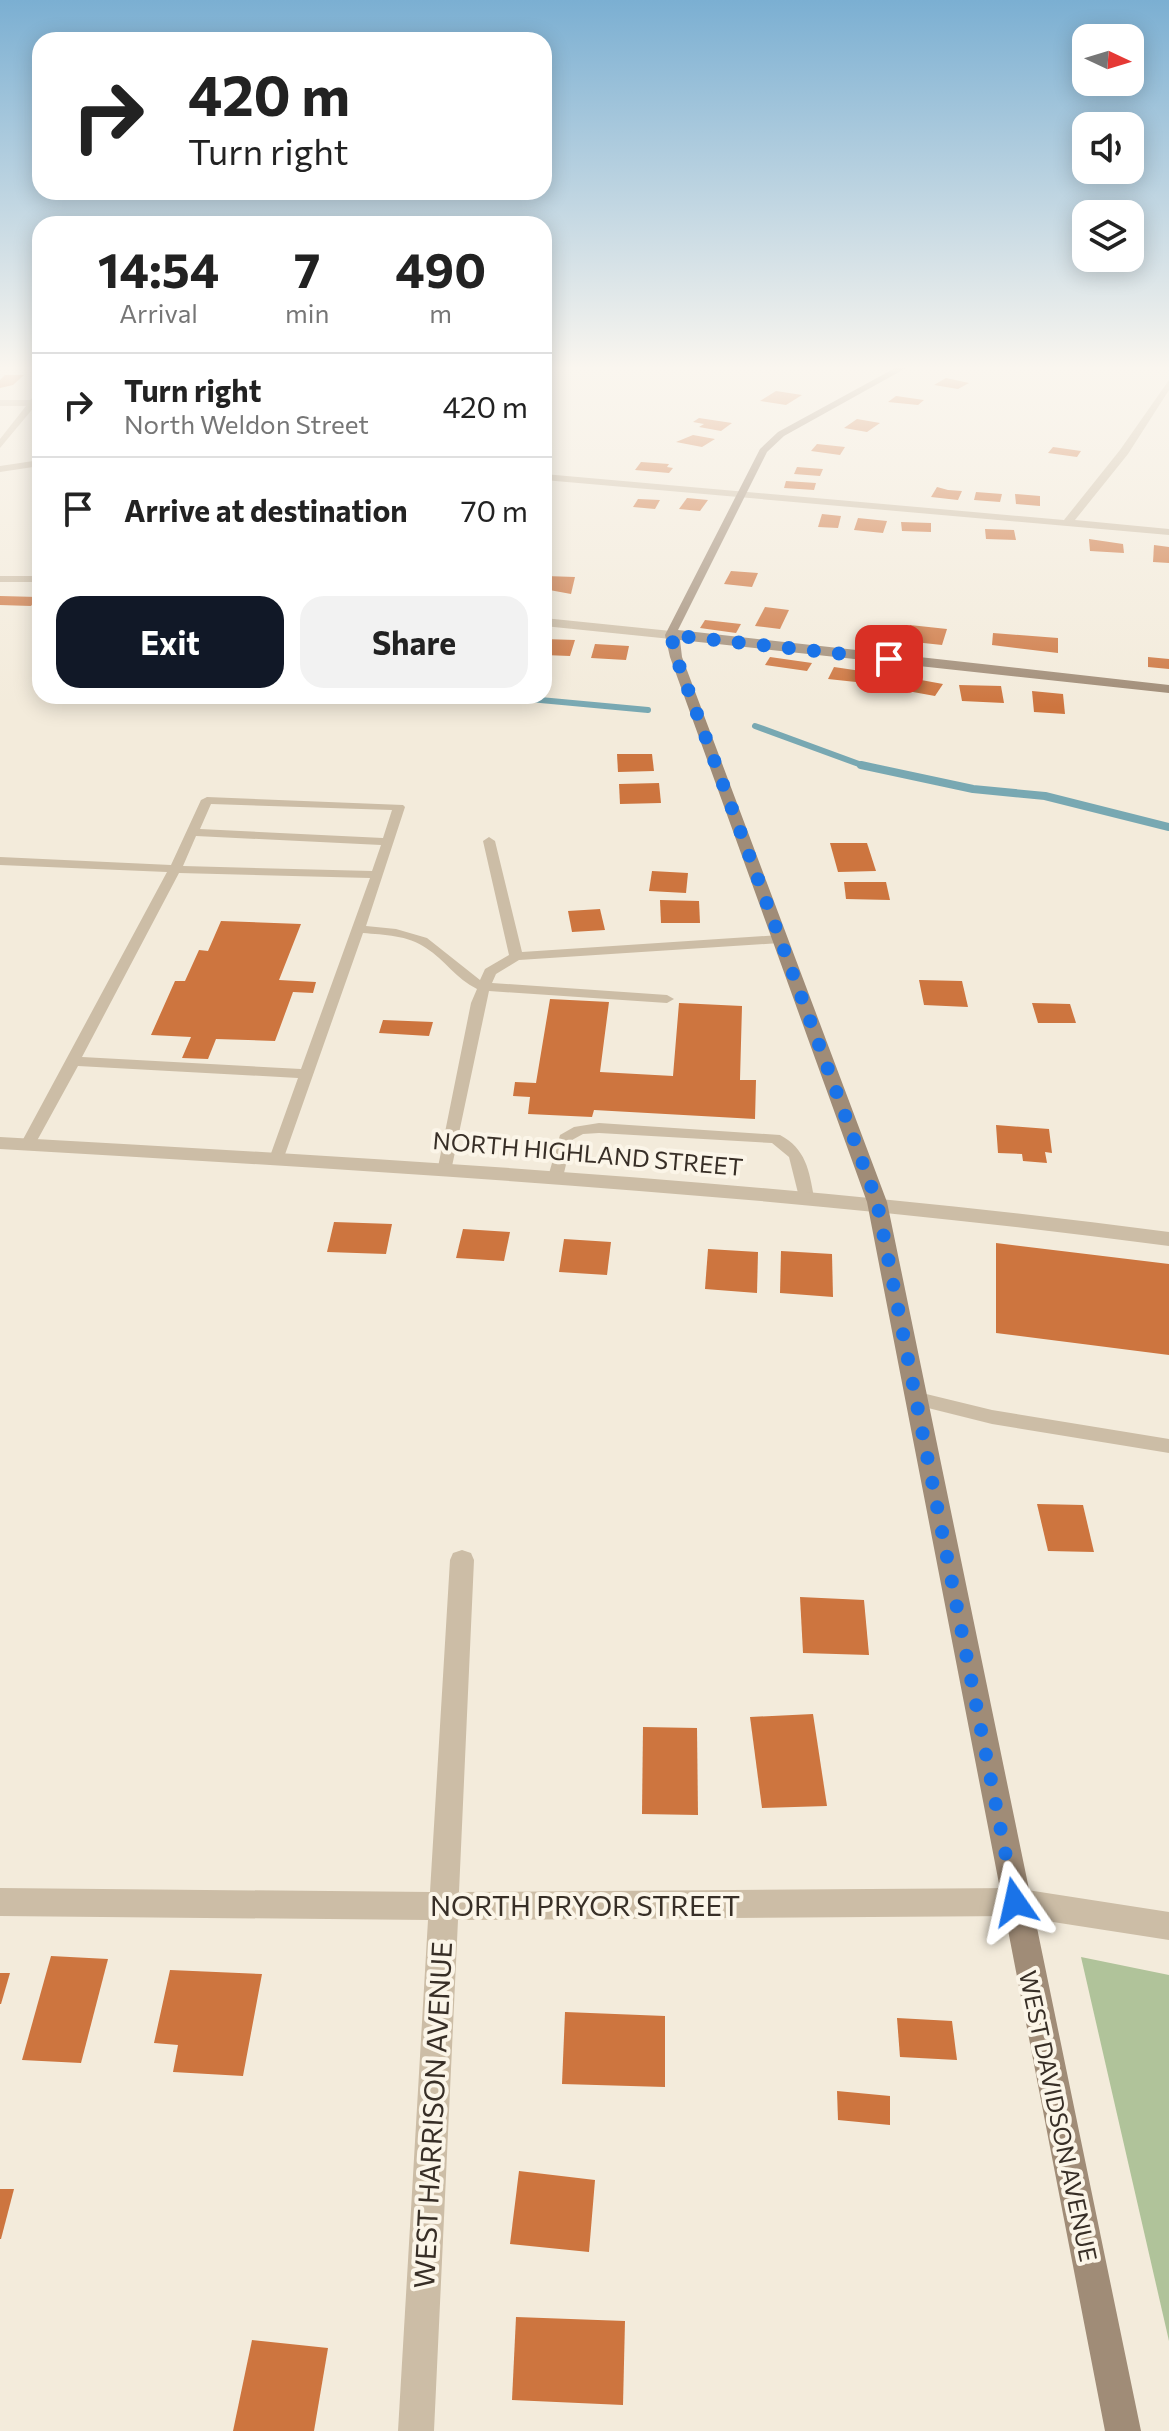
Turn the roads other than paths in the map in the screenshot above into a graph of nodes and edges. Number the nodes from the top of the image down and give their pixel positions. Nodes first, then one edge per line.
1 (584, 480) edge
2 (747, 480) edge
3 (1101, 480) edge
4 (740, 494) junction
5 (1067, 523) junction
6 (1169, 532) edge
7 (0, 579) edge
8 (32, 579) edge
9 (552, 623) edge
10 (671, 635) junction
11 (1169, 689) edge
12 (194, 832) junction
13 (489, 841) dead end
14 (388, 842) junction
15 (0, 861) edge
16 (175, 869) junction
17 (377, 875) junction
18 (358, 929) junction
19 (780, 939) junction
20 (516, 956) junction
21 (484, 987) junction
22 (667, 999) dead end
23 (73, 1061) junction
24 (308, 1074) junction
25 (0, 1143) edge
26 (28, 1145) junction
27 (277, 1159) junction
28 (446, 1167) junction
29 (556, 1177) junction
30 (806, 1197) junction
31 (877, 1202) junction
32 (1169, 1239) edge
33 (918, 1399) junction
34 (1169, 1446) edge
35 (462, 1560) dead end
36 (0, 1902) edge
37 (1015, 1902) junction
38 (442, 1906) junction
39 (1169, 1926) edge
40 (416, 2431) edge
41 (1123, 2431) edge

1 - 4 street
2 - 4 street
3 - 5 street
4 - 5 street
4 - 10 street
5 - 6 street
7 - 8 street
9 - 10 street
10 - 11 street
10 - 19 street, WEST DAVIDSON AVENUE
12 - 14 lane
12 - 14 lane
12 - 16 lane
13 - 20 lane
14 - 17 lane
15 - 16 lane
16 - 17 lane
16 - 23 lane
17 - 18 lane
18 - 21 lane
18 - 24 lane
19 - 20 lane
19 - 31 street, WEST DAVIDSON AVENUE
20 - 21 lane
21 - 22 lane
21 - 28 lane
23 - 24 lane
23 - 26 lane
24 - 27 lane
25 - 26 street, NORTH HIGHLAND STREET
26 - 27 street, NORTH HIGHLAND STREET
27 - 28 street, NORTH HIGHLAND STREET
28 - 29 street, NORTH HIGHLAND STREET
29 - 30 street, NORTH HIGHLAND STREET
29 - 30 lane
30 - 31 street, NORTH HIGHLAND STREET
31 - 32 street, NORTH HIGHLAND STREET
31 - 33 street, WEST DAVIDSON AVENUE
33 - 34 lane
33 - 37 street, WEST DAVIDSON AVENUE
35 - 38 street, WEST HARRISON AVENUE
36 - 38 street, NORTH PRYOR STREET
37 - 38 street, NORTH PRYOR STREET
37 - 39 street, NORTH PRYOR STREET
37 - 41 street, WEST DAVIDSON AVENUE
38 - 40 street, WEST HARRISON AVENUE

